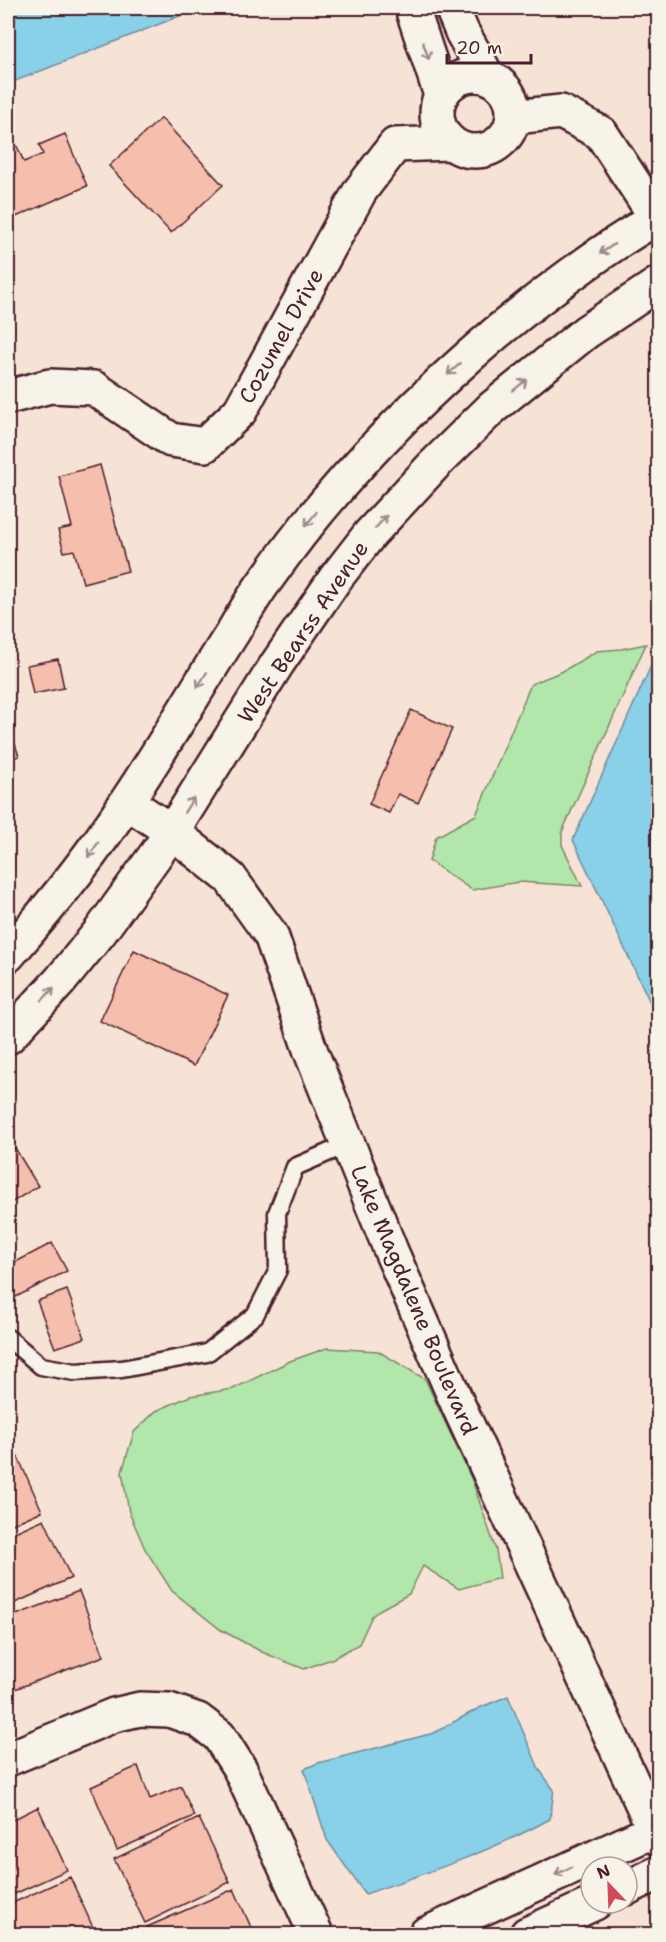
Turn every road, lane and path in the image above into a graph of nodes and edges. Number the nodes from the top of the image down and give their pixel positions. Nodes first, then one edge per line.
1 (411, 8) edge
2 (452, 8) edge
3 (487, 76) junction
4 (441, 95) junction
5 (514, 117) junction
6 (449, 143) junction
7 (658, 218) edge
8 (658, 284) edge
9 (8, 397) edge
10 (127, 802) junction
11 (172, 832) junction
12 (8, 955) edge
13 (8, 1037) edge
14 (348, 1144) junction
15 (8, 1338) edge
16 (8, 1759) edge
17 (654, 1821) edge
18 (658, 1873) edge
19 (639, 1882) edge
20 (579, 1911) edge
21 (467, 1926) edge
22 (316, 1935) edge
23 (426, 1935) edge
24 (527, 1935) edge

1 -> 4 street
2 - 3 street
3 - 4 street
3 - 5 street
4 - 6 street
5 - 6 street
5 - 7 street
6 - 9 street, Cozumel Drive
7 -> 10 street
11 -> 8 street, West Bearss Avenue
10 - 11 street, Lake Magdalene Boulevard
10 -> 12 street
13 -> 11 street, West Bearss Avenue
11 - 14 street, Lake Magdalene Boulevard
14 - 15 lane
14 - 17 street, Lake Magdalene Boulevard
16 - 22 street
17 -> 21 street
18 - 19 street
20 - 24 street
21 - 23 street

